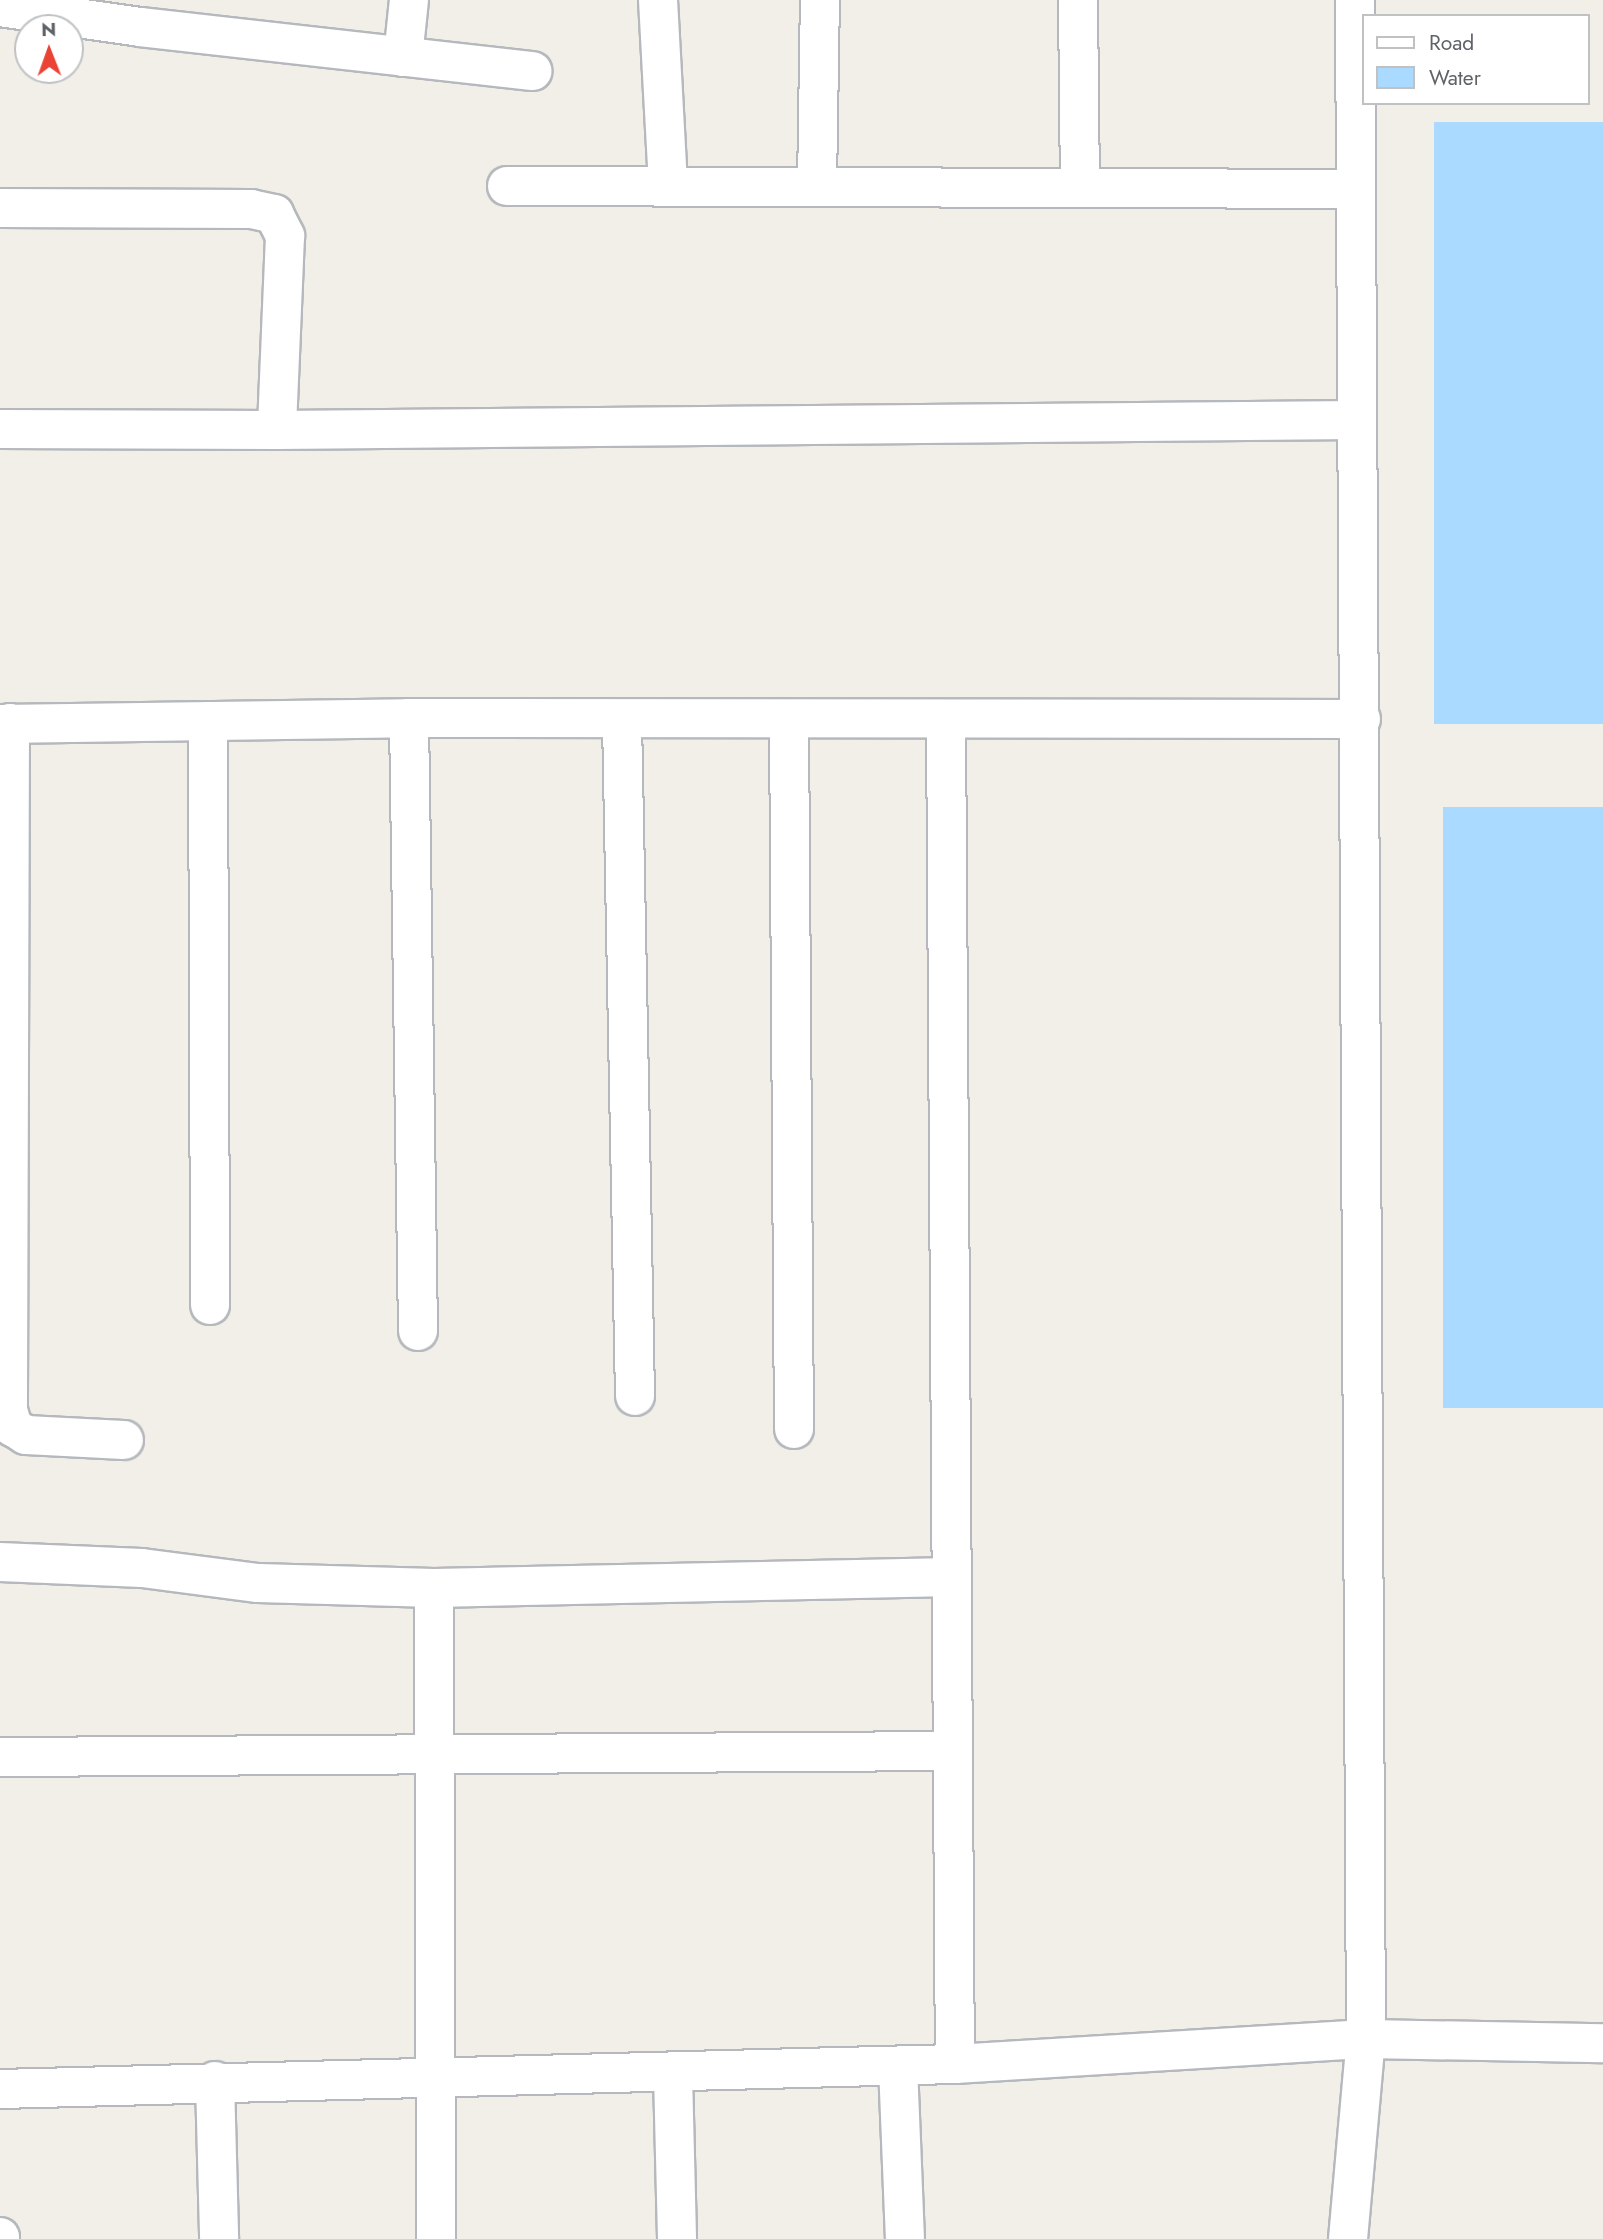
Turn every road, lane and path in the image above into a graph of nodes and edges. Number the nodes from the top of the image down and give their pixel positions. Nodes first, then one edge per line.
1 (409, 0) edge
2 (658, 0) edge
3 (820, 0) edge
4 (1079, 0) edge
5 (1355, 0) edge
6 (0, 7) edge
7 (142, 14) edge
8 (403, 57) junction
9 (533, 71) dead end
10 (668, 185) junction
11 (507, 186) dead end
12 (817, 186) junction
13 (1080, 188) junction
14 (1356, 190) junction
15 (0, 208) edge
16 (1357, 420) junction
17 (0, 429) edge
18 (277, 430) junction
19 (409, 718) junction
20 (789, 719) junction
21 (946, 719) junction
22 (1361, 719) junction
23 (622, 720) junction
24 (208, 721) junction
25 (5, 724) edge
26 (210, 1305) dead end
27 (418, 1331) dead end
28 (635, 1396) dead end
29 (793, 1429) dead end
30 (124, 1440) dead end
31 (0, 1562) edge
32 (952, 1577) junction
33 (434, 1588) junction
34 (953, 1751) junction
35 (432, 1754) junction
36 (0, 1757) edge
37 (1366, 2039) junction
38 (1603, 2043) edge
39 (955, 2064) junction
40 (898, 2066) junction
41 (673, 2074) junction
42 (433, 2077) junction
43 (215, 2081) junction
44 (0, 2089) edge
45 (219, 2239) edge
46 (436, 2239) edge
47 (677, 2239) edge
48 (905, 2239) edge
49 (1348, 2239) edge

1 - 8 street
2 - 10 street
3 - 12 street
4 - 13 street
5 - 14 street
6 - 7 street
7 - 8 street
8 - 9 street
10 - 11 street
10 - 12 street
12 - 13 street
13 - 14 street
14 - 16 street
15 - 18 street
16 - 18 street
16 - 22 street
17 - 18 street
19 - 23 street
19 - 24 street
19 - 27 street
20 - 21 street
20 - 23 street
20 - 29 street
21 - 22 street
21 - 32 street
22 - 37 street
23 - 28 street
24 - 25 street
24 - 26 street
25 - 30 street
31 - 33 street
32 - 33 street
32 - 34 street
33 - 35 street
34 - 35 street
34 - 39 street
35 - 36 street
35 - 42 street
37 - 38 street
37 - 39 street
37 - 49 street
39 - 40 street
40 - 41 street
40 - 48 street
41 - 42 street
41 - 47 street
42 - 43 street
42 - 46 street
43 - 44 street
43 - 45 street

